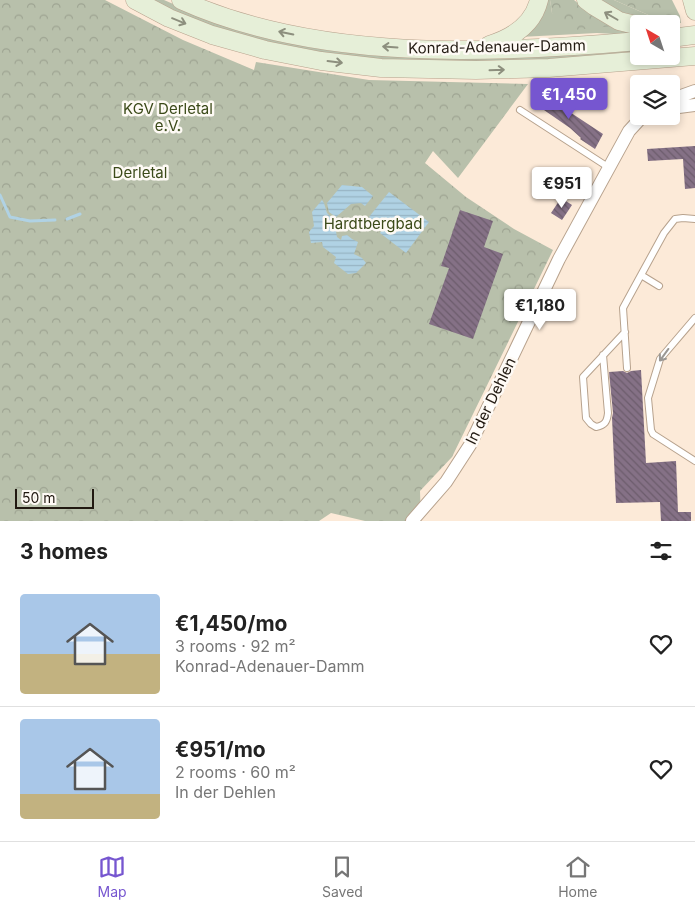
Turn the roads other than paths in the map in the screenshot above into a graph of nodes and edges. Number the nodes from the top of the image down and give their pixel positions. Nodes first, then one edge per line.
1 (135, 0) edge
2 (181, 0) edge
3 (539, 0) edge
4 (586, 0) edge
5 (630, 24) edge
6 (630, 42) edge
7 (474, 50) junction
8 (695, 56) edge
9 (695, 91) edge
10 (680, 96) edge
11 (695, 104) edge
12 (680, 106) edge
13 (520, 110) dead end
14 (634, 125) edge
15 (608, 168) junction
16 (695, 219) edge
17 (641, 275) junction
18 (659, 286) dead end
19 (695, 318) edge
20 (625, 332) junction
21 (603, 355) junction
22 (627, 368) dead end
23 (695, 461) edge
24 (412, 521) edge

1 -> 8 main road, Konrad-Adenauer-Damm
7 -> 2 main road, Konrad-Adenauer-Damm
3 - 7 main road
5 -> 4 main road
6 - 7 main road, Konrad-Adenauer-Damm
9 - 10 street
11 - 12 street
13 - 15 lane
14 - 15 street, In der Dehlen
15 - 24 street, In der Dehlen
16 - 17 lane
17 - 18 lane
17 - 20 lane
19 -> 23 lane
20 - 21 lane
20 - 22 lane
21 - 21 lane

